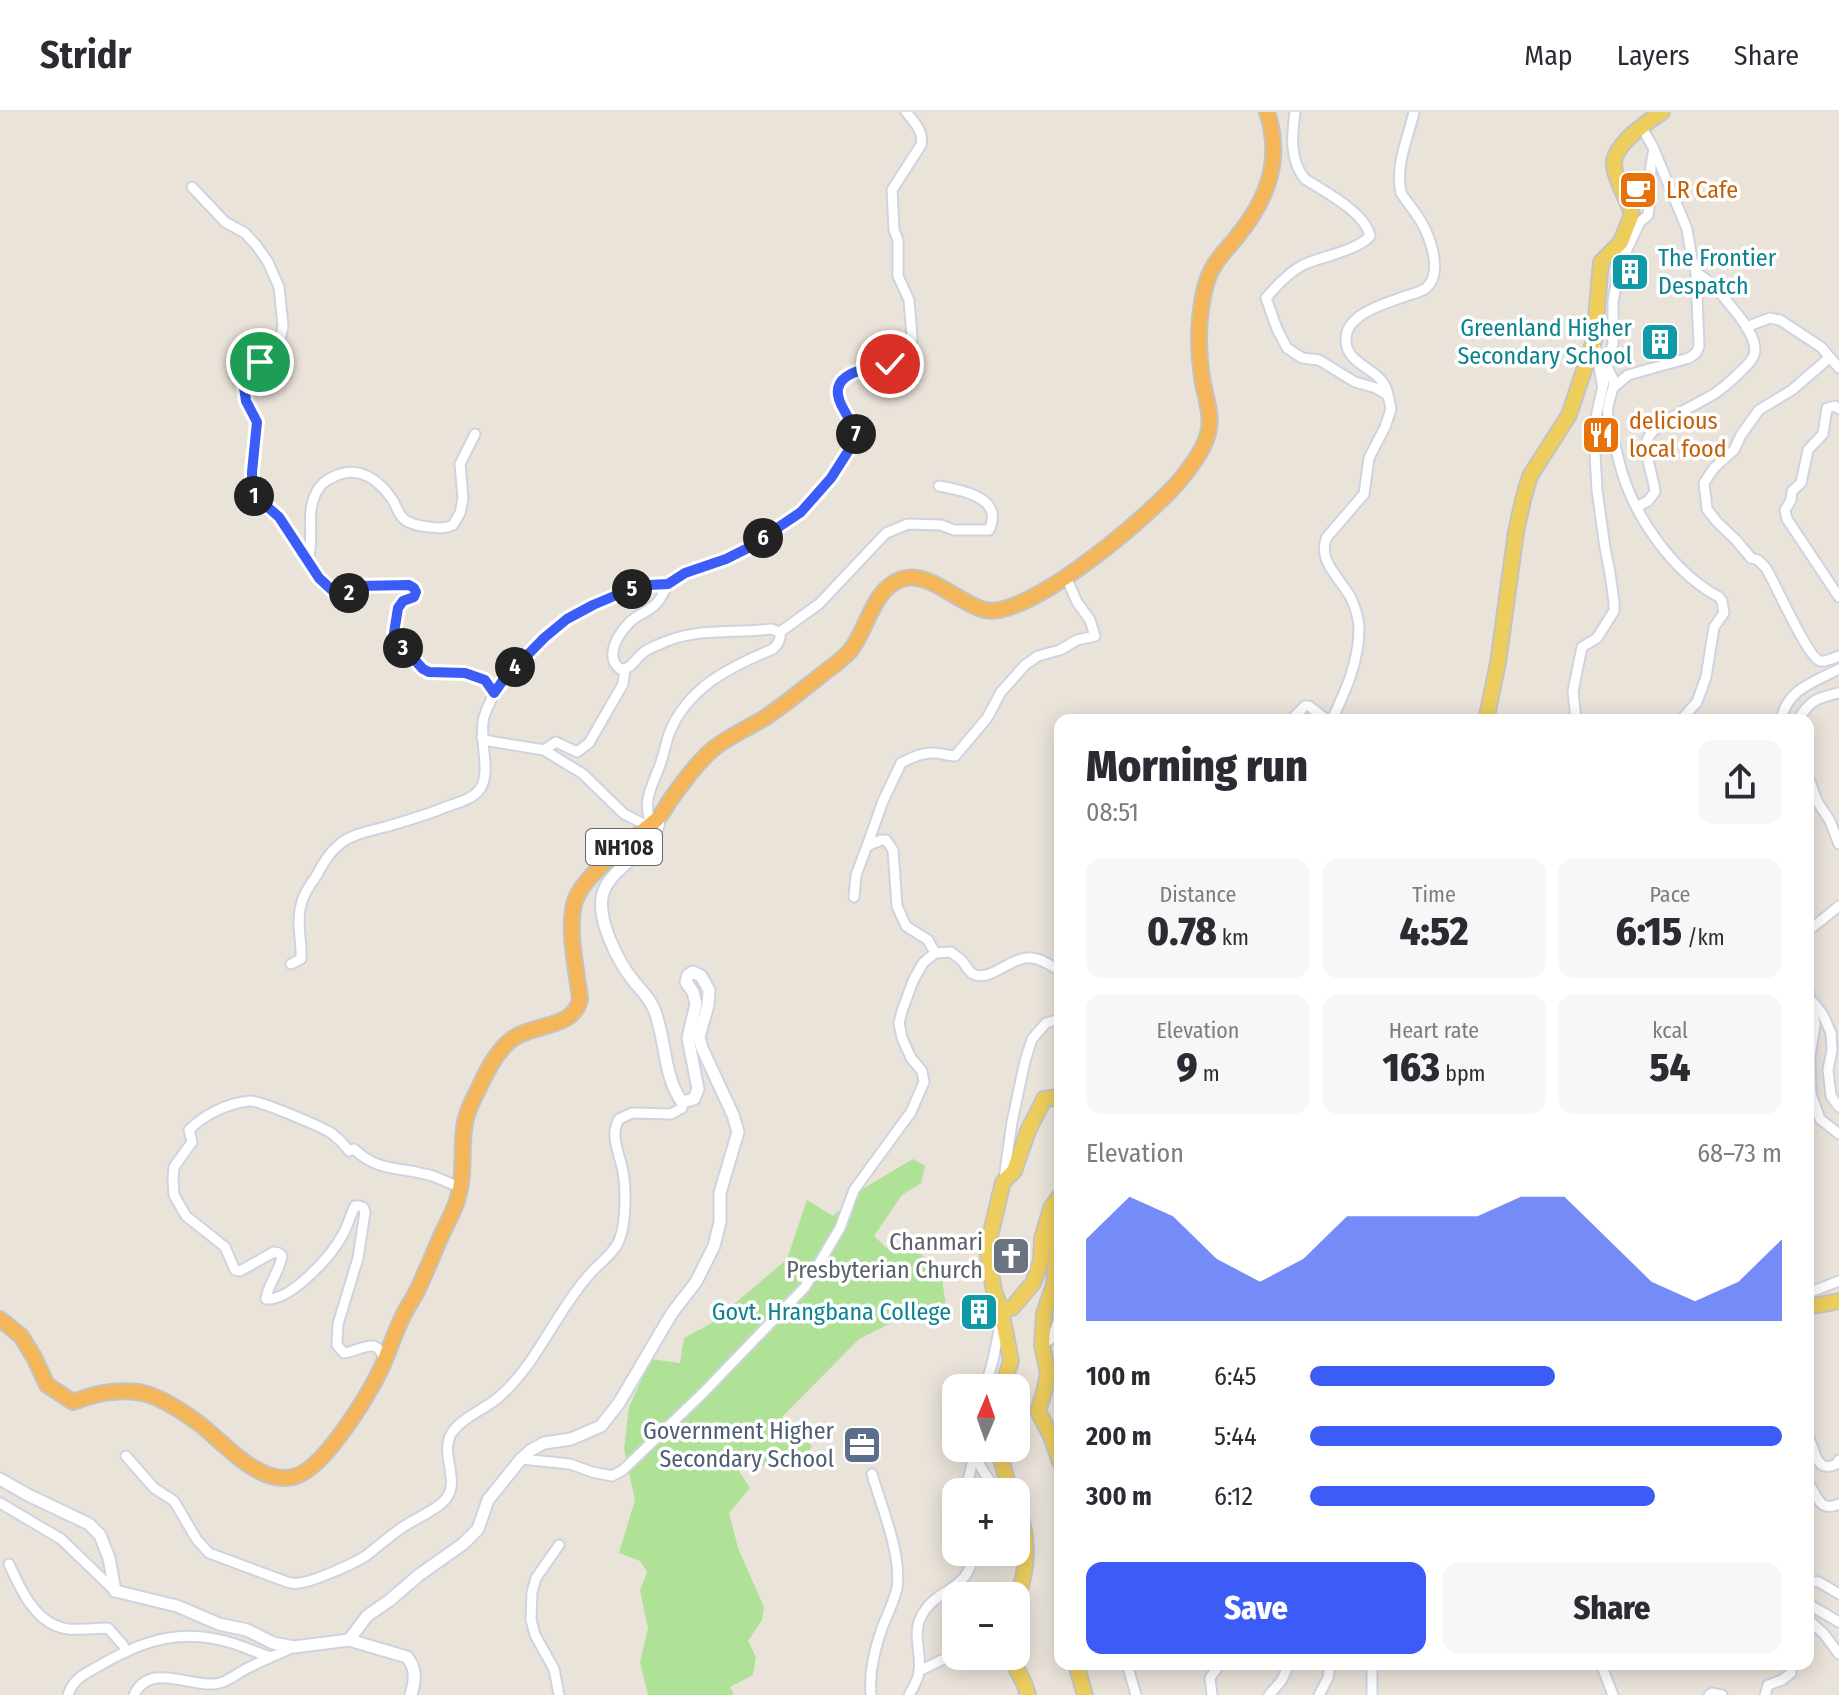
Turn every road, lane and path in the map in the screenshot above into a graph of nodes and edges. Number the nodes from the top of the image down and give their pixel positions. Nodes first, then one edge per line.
1 (906, 112) edge
2 (1267, 112) edge
3 (1295, 112) edge
4 (1414, 112) edge
5 (1662, 112) edge
6 (1641, 126) junction
7 (1654, 149) junction
8 (192, 187) dead end
9 (1696, 272) junction
10 (1746, 327) junction
11 (1594, 340) junction
12 (1829, 358) junction
13 (1839, 368) edge
14 (1608, 387) junction
15 (1388, 395) junction
16 (1839, 409) edge
17 (475, 434) dead end
18 (939, 486) dead end
19 (1637, 507) junction
20 (308, 560) junction
21 (1066, 577) junction
22 (668, 584) junction
23 (1839, 597) edge
24 (780, 632) junction
25 (1839, 656) edge
26 (625, 669) junction
27 (1839, 669) edge
28 (494, 693) junction
29 (1839, 693) edge
30 (1297, 714) edge
31 (1321, 714) edge
32 (1333, 714) edge
33 (1487, 714) edge
34 (1575, 714) edge
35 (1686, 714) edge
36 (1782, 714) edge
37 (1802, 714) edge
38 (482, 738) junction
39 (544, 750) junction
40 (1814, 793) edge
41 (653, 822) junction
42 (1839, 844) edge
43 (867, 846) junction
44 (854, 897) dead end
45 (1839, 906) edge
46 (1814, 926) edge
47 (935, 953) junction
48 (291, 964) dead end
49 (1054, 967) edge
50 (1814, 1004) edge
51 (1054, 1021) edge
52 (1054, 1098) edge
53 (682, 1102) junction
54 (1814, 1102) edge
55 (1839, 1107) edge
56 (1839, 1134) edge
57 (1003, 1182) junction
58 (461, 1187) junction
59 (1054, 1204) edge
60 (1839, 1281) edge
61 (1054, 1284) edge
62 (1814, 1291) edge
63 (1839, 1301) edge
64 (1814, 1306) edge
65 (1002, 1313) junction
66 (0, 1319) edge
67 (1054, 1332) edge
68 (1042, 1345) junction
69 (384, 1361) junction
70 (989, 1374) edge
71 (1007, 1374) edge
72 (1054, 1445) edge
73 (1814, 1450) edge
74 (126, 1456) dead end
75 (521, 1459) junction
76 (1839, 1460) edge
77 (872, 1474) dead end
78 (0, 1479) edge
79 (1814, 1493) edge
80 (0, 1503) edge
81 (1839, 1504) edge
82 (559, 1545) dead end
83 (9, 1564) dead end
84 (972, 1566) edge
85 (1814, 1582) edge
86 (115, 1591) junction
87 (1839, 1594) edge
88 (1814, 1607) edge
89 (1839, 1622) edge
90 (1814, 1625) edge
91 (349, 1640) junction
92 (294, 1647) junction
93 (126, 1652) junction
94 (1839, 1654) edge
95 (270, 1657) junction
96 (942, 1660) edge
97 (1017, 1670) edge
98 (1078, 1670) edge
99 (1129, 1670) edge
100 (1216, 1670) edge
101 (1286, 1670) edge
102 (1329, 1670) edge
103 (1372, 1670) edge
104 (1603, 1670) edge
105 (1791, 1670) edge
106 (919, 1671) junction
107 (68, 1695) edge
108 (134, 1695) edge
109 (411, 1695) edge
110 (559, 1695) edge
111 (871, 1695) edge
112 (909, 1695) edge
113 (1028, 1695) edge
114 (1085, 1695) edge
115 (1136, 1695) edge
116 (1212, 1695) edge
117 (1269, 1695) edge
118 (1319, 1695) edge
119 (1372, 1695) edge
120 (1613, 1695) edge
121 (1709, 1695) edge
122 (1722, 1695) edge
123 (1765, 1695) edge

1 - 22 street
2 - 21 highway, NH108
3 - 15 street
4 - 15 street
5 - 6 main road
6 - 7 street
6 - 11 main road
7 - 9 street
7 - 14 street
8 - 20 street
9 - 10 street
9 - 14 street
10 - 12 street
10 - 19 street
11 - 14 street
11 - 33 main road
12 - 13 street
12 - 25 street
14 - 19 street
14 - 34 street
15 - 32 street
16 - 23 street
17 - 20 street
18 - 24 street
19 - 35 street
20 - 28 street
21 - 41 highway, NH108
21 - 43 street
22 - 26 street
22 - 28 street
24 - 26 street
24 - 41 street
26 - 39 street
27 - 36 street
28 - 38 street
29 - 37 street
30 - 31 street
38 - 39 street
38 - 48 street
39 - 41 street
40 - 42 street
41 - 53 street
41 - 58 highway, NH108
43 - 44 street
43 - 47 street
45 - 46 street
47 - 49 street
47 - 75 street
50 - 55 street
51 - 57 street
52 - 57 main road
53 - 74 street
53 - 75 street
54 - 56 street
57 - 65 main road
58 - 69 highway, NH108
58 - 69 street
59 - 65 main road
60 - 62 street
61 - 68 main road
63 - 64 main road
65 - 70 street
65 - 71 main road
66 - 69 highway, NH108
67 - 68 street
68 - 72 main road
73 - 76 street
75 - 91 street
77 - 111 street
78 - 86 street
79 - 81 street
80 - 86 street
82 - 110 street
83 - 93 street
84 - 106 street
85 - 87 street
86 - 92 street
88 - 89 street
90 - 94 street
91 - 92 street
91 - 109 street
92 - 95 street
93 - 95 street
93 - 107 street
95 - 108 street
96 - 106 street
97 - 113 main road
98 - 114 main road
99 - 115 street
100 - 116 street
101 - 117 street
102 - 118 street
103 - 119 street
104 - 120 street
105 - 123 street
106 - 112 street
121 - 122 street

